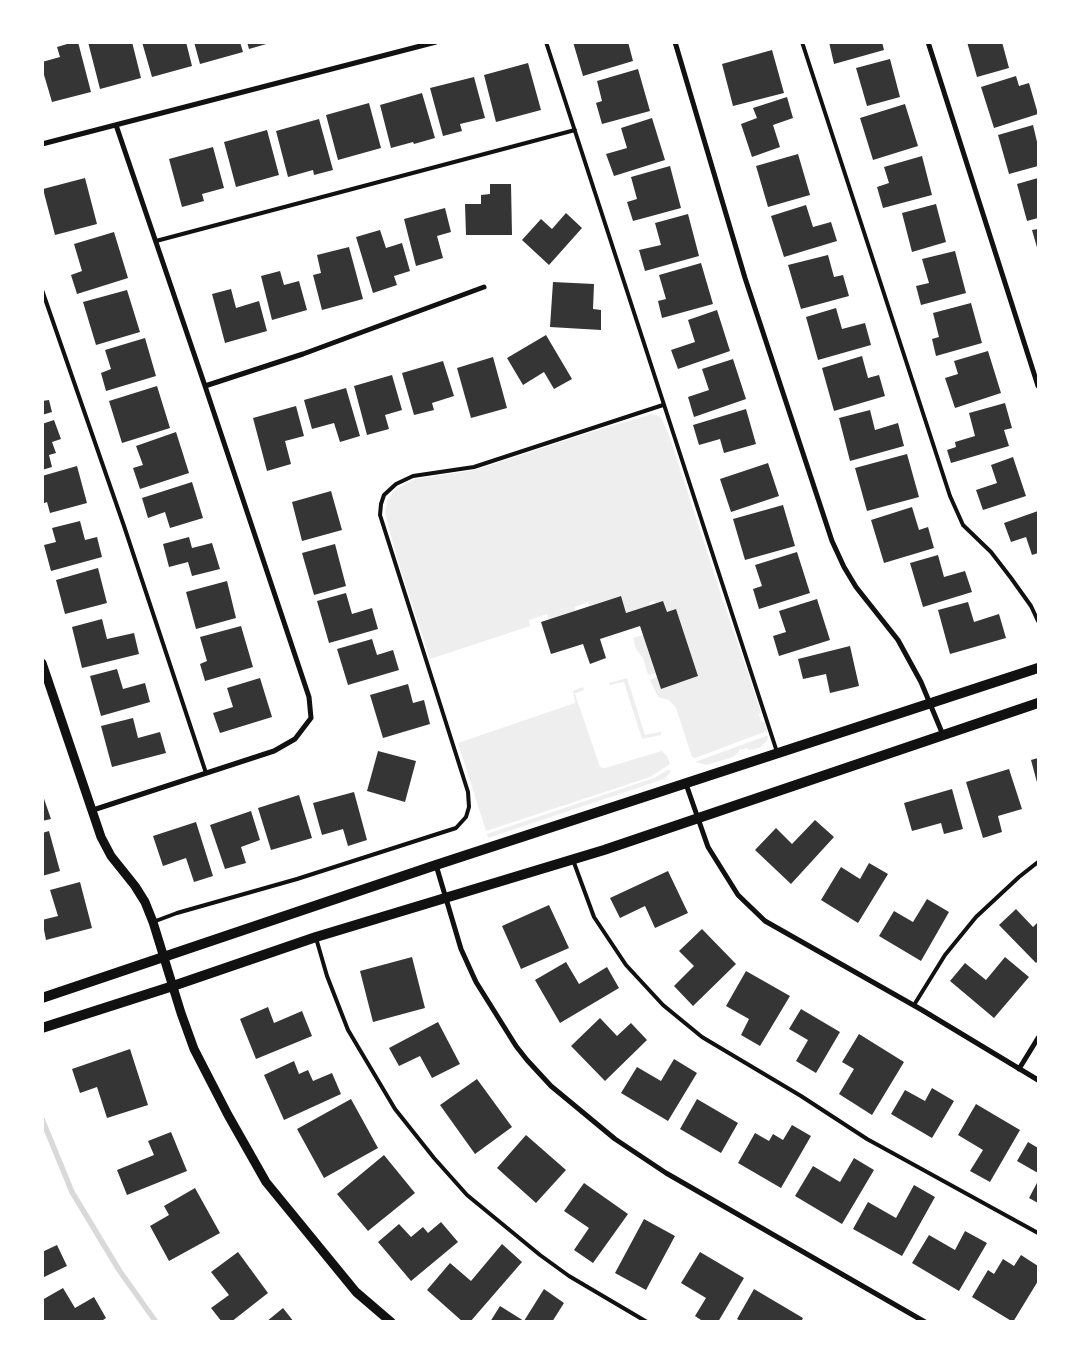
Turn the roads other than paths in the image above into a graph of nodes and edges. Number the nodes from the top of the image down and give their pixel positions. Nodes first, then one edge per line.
1 (436, 42) edge
2 (546, 42) edge
3 (675, 42) edge
4 (802, 42) edge
5 (928, 42) edge
6 (116, 125) junction
7 (575, 130) junction
8 (42, 144) edge
9 (156, 241) junction
10 (484, 288) dead end
11 (42, 290) edge
12 (206, 386) junction
13 (1038, 386) edge
14 (664, 405) junction
15 (1038, 621) edge
16 (42, 664) edge
17 (1038, 668) edge
18 (1038, 703) edge
19 (930, 705) junction
20 (943, 735) junction
21 (778, 754) junction
22 (206, 773) junction
23 (686, 784) junction
24 (93, 810) junction
25 (697, 819) junction
26 (573, 860) junction
27 (1038, 862) edge
28 (436, 865) junction
29 (445, 897) junction
30 (153, 922) junction
31 (316, 937) junction
32 (164, 957) junction
33 (173, 986) junction
34 (42, 998) edge
35 (914, 1005) junction
36 (42, 1028) edge
37 (1038, 1038) edge
38 (1019, 1069) junction
39 (1038, 1080) edge
40 (1038, 1233) edge
41 (391, 1322) edge
42 (647, 1322) edge
43 (925, 1322) edge

1 - 6 street
2 - 7 lane
3 - 19 street
4 - 15 lane
5 - 13 street
6 - 8 street
6 - 9 street
7 - 9 lane
7 - 14 lane
9 - 12 street
10 - 12 street
11 - 22 lane
12 - 22 street
14 - 21 lane
14 - 30 lane
16 - 24 street
17 - 19 main road
18 - 20 main road
19 - 20 street
19 - 21 main road
20 - 25 main road
21 - 23 main road
22 - 24 street
23 - 25 street
23 - 28 main road
24 - 30 street
25 - 26 main road
25 - 35 street
26 - 29 main road
26 - 40 lane
27 - 35 lane
28 - 29 street
28 - 32 main road
29 - 31 main road
29 - 43 street
30 - 32 street
31 - 33 main road
31 - 42 lane
32 - 33 street
32 - 34 main road
33 - 36 main road
33 - 41 street
35 - 38 street
37 - 38 street
38 - 39 street

